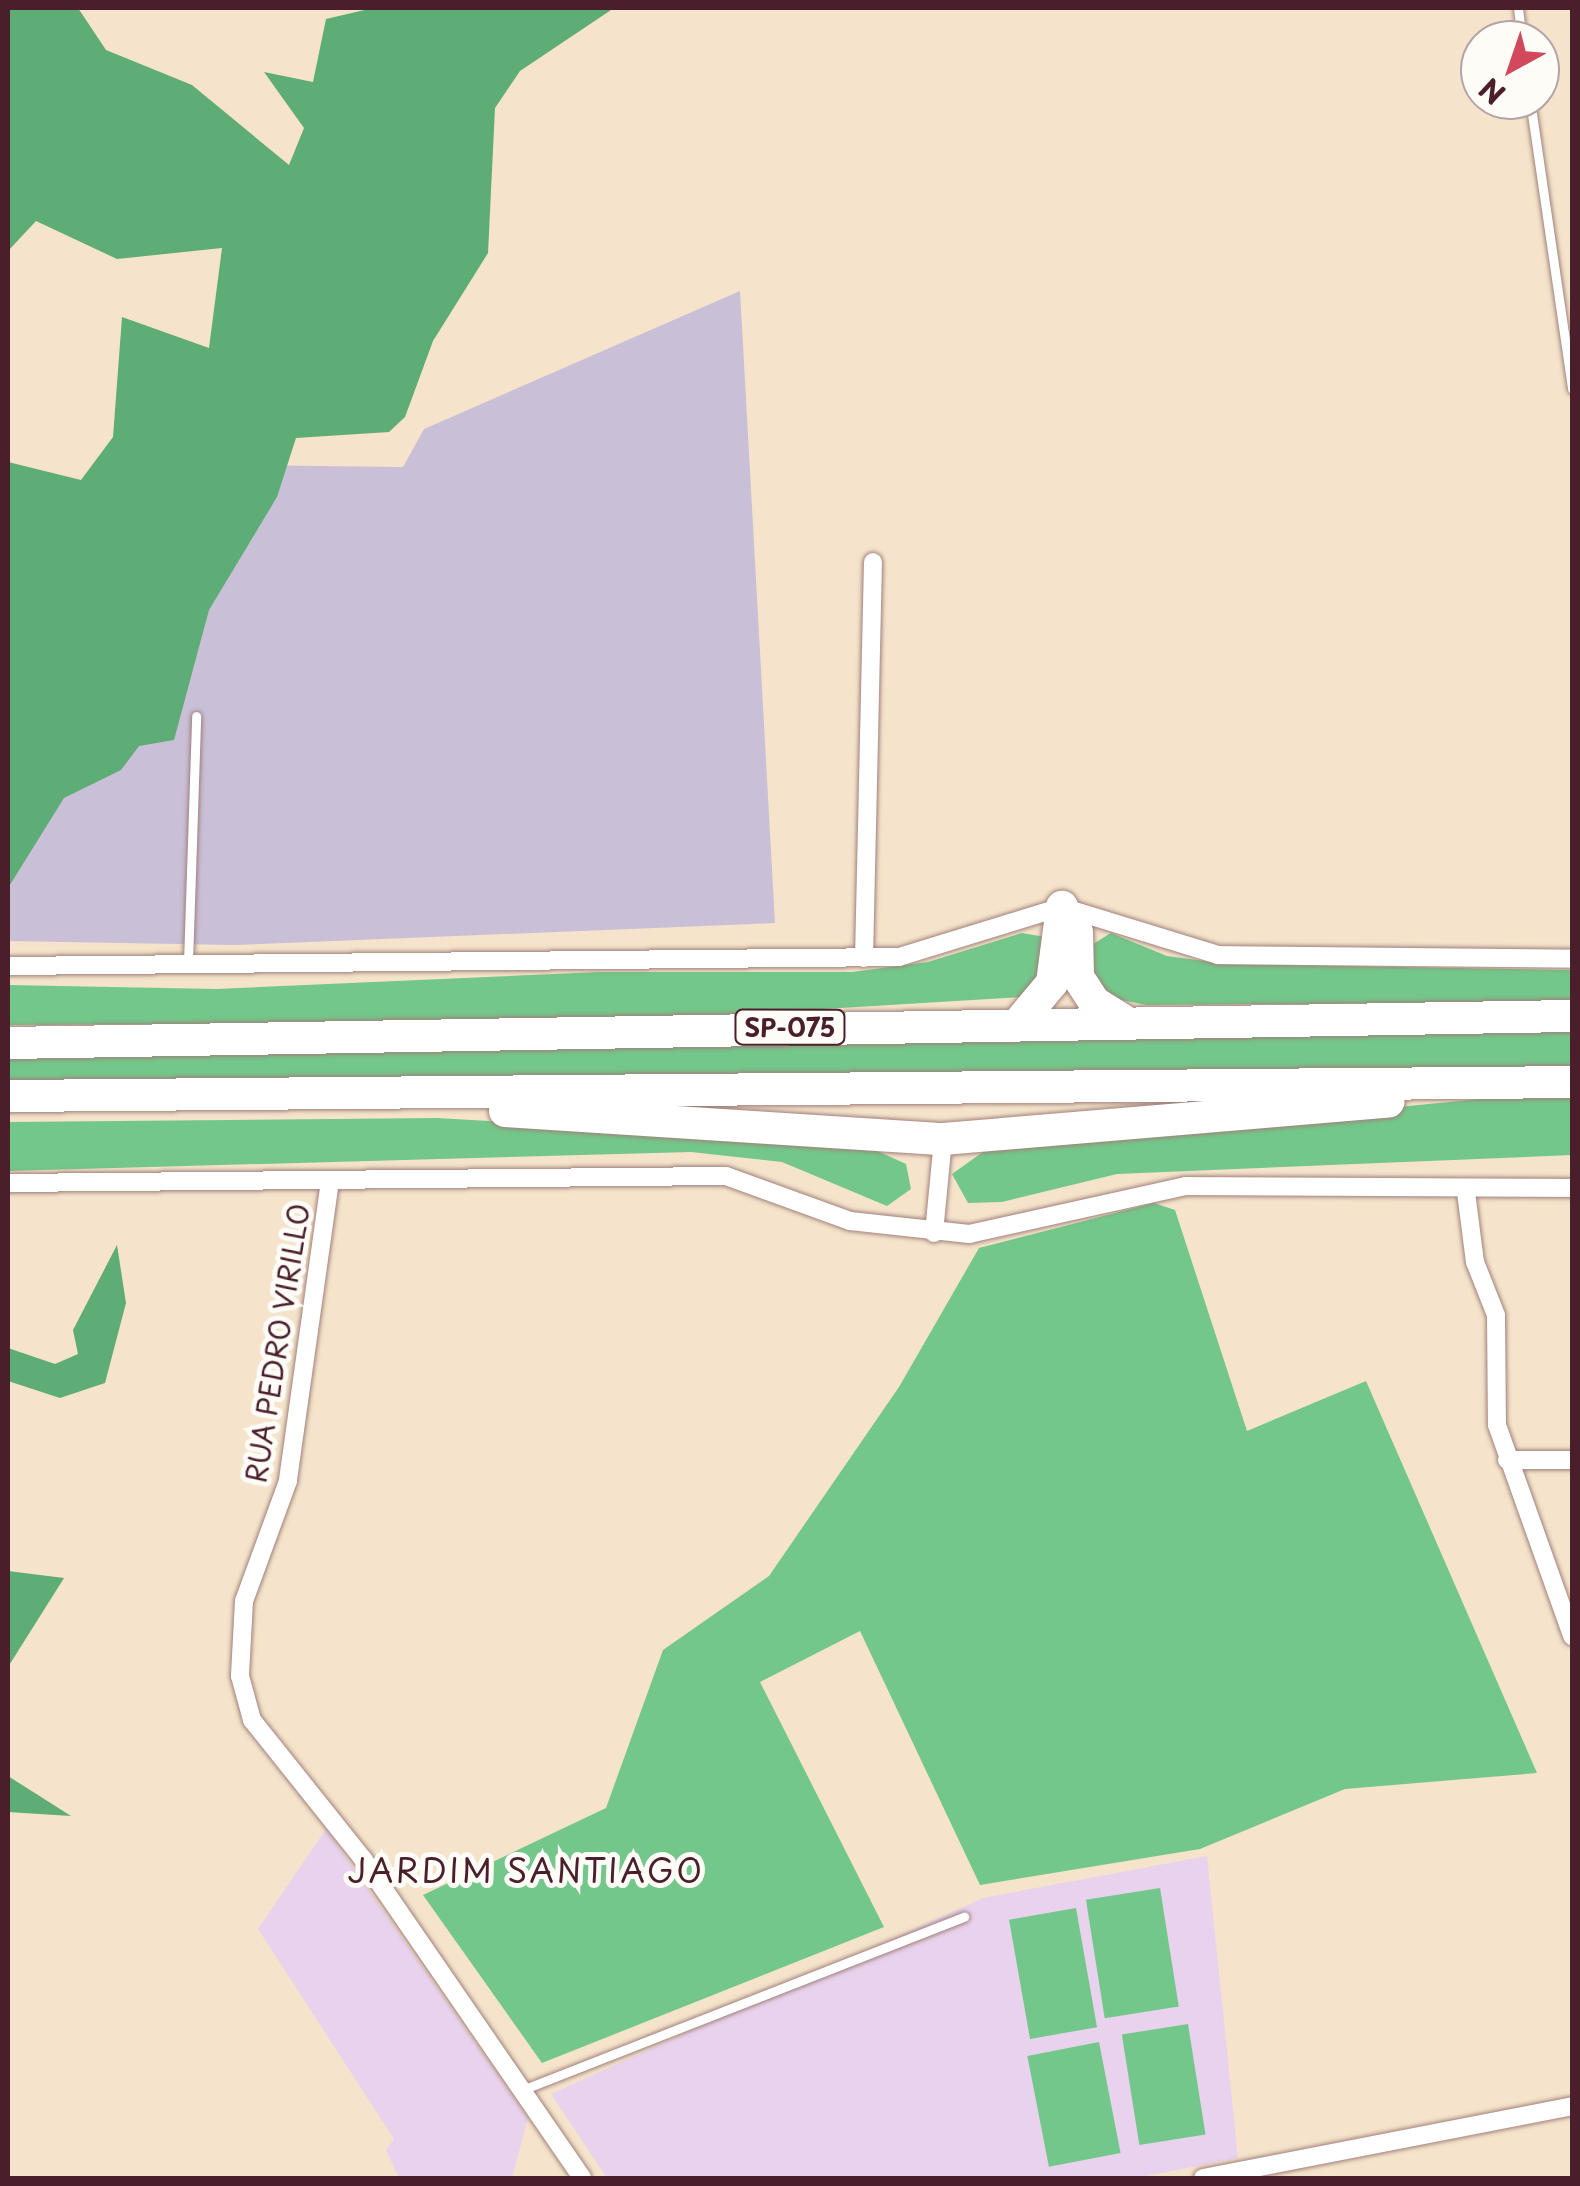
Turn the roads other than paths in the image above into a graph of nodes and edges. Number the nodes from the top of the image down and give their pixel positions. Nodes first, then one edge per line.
1 (1533, 120) edge
2 (1572, 389) edge
3 (873, 562) dead end
4 (196, 716) dead end
5 (1070, 908) junction
6 (864, 958) junction
7 (1572, 959) edge
8 (8, 966) edge
9 (188, 966) junction
10 (1572, 1016) edge
11 (1125, 1021) junction
12 (1016, 1026) junction
13 (8, 1043) edge
14 (1560, 1082) edge
15 (382, 1092) junction
16 (8, 1096) edge
17 (943, 1139) junction
18 (330, 1181) junction
19 (8, 1183) edge
20 (1572, 1188) edge
21 (1466, 1192) junction
22 (934, 1234) junction
23 (1507, 1460) junction
24 (1572, 1460) edge
25 (1572, 1636) edge
26 (964, 1917) dead end
27 (522, 2090) junction
28 (1572, 2106) edge
29 (582, 2178) edge
30 (1203, 2178) edge

1 - 2 lane
3 - 6 street
4 - 9 lane
5 - 6 street
5 - 7 street
5 - 11 highway
5 - 12 highway
6 - 9 street
8 - 9 street
10 - 11 highway, SP-075
11 - 12 highway, SP-075
12 - 13 highway, SP-075
14 - 15 highway, SP-075
14 - 17 highway
15 - 16 highway, SP-075
15 - 17 highway
17 - 22 street
18 - 19 street
18 - 22 street
18 - 27 street, RUA PEDRO VIRILLO
20 - 21 street
21 - 22 street
21 - 23 street
23 - 24 street
23 - 25 street
26 - 27 lane
27 - 29 street, RUA PEDRO VIRILLO
28 - 30 street

